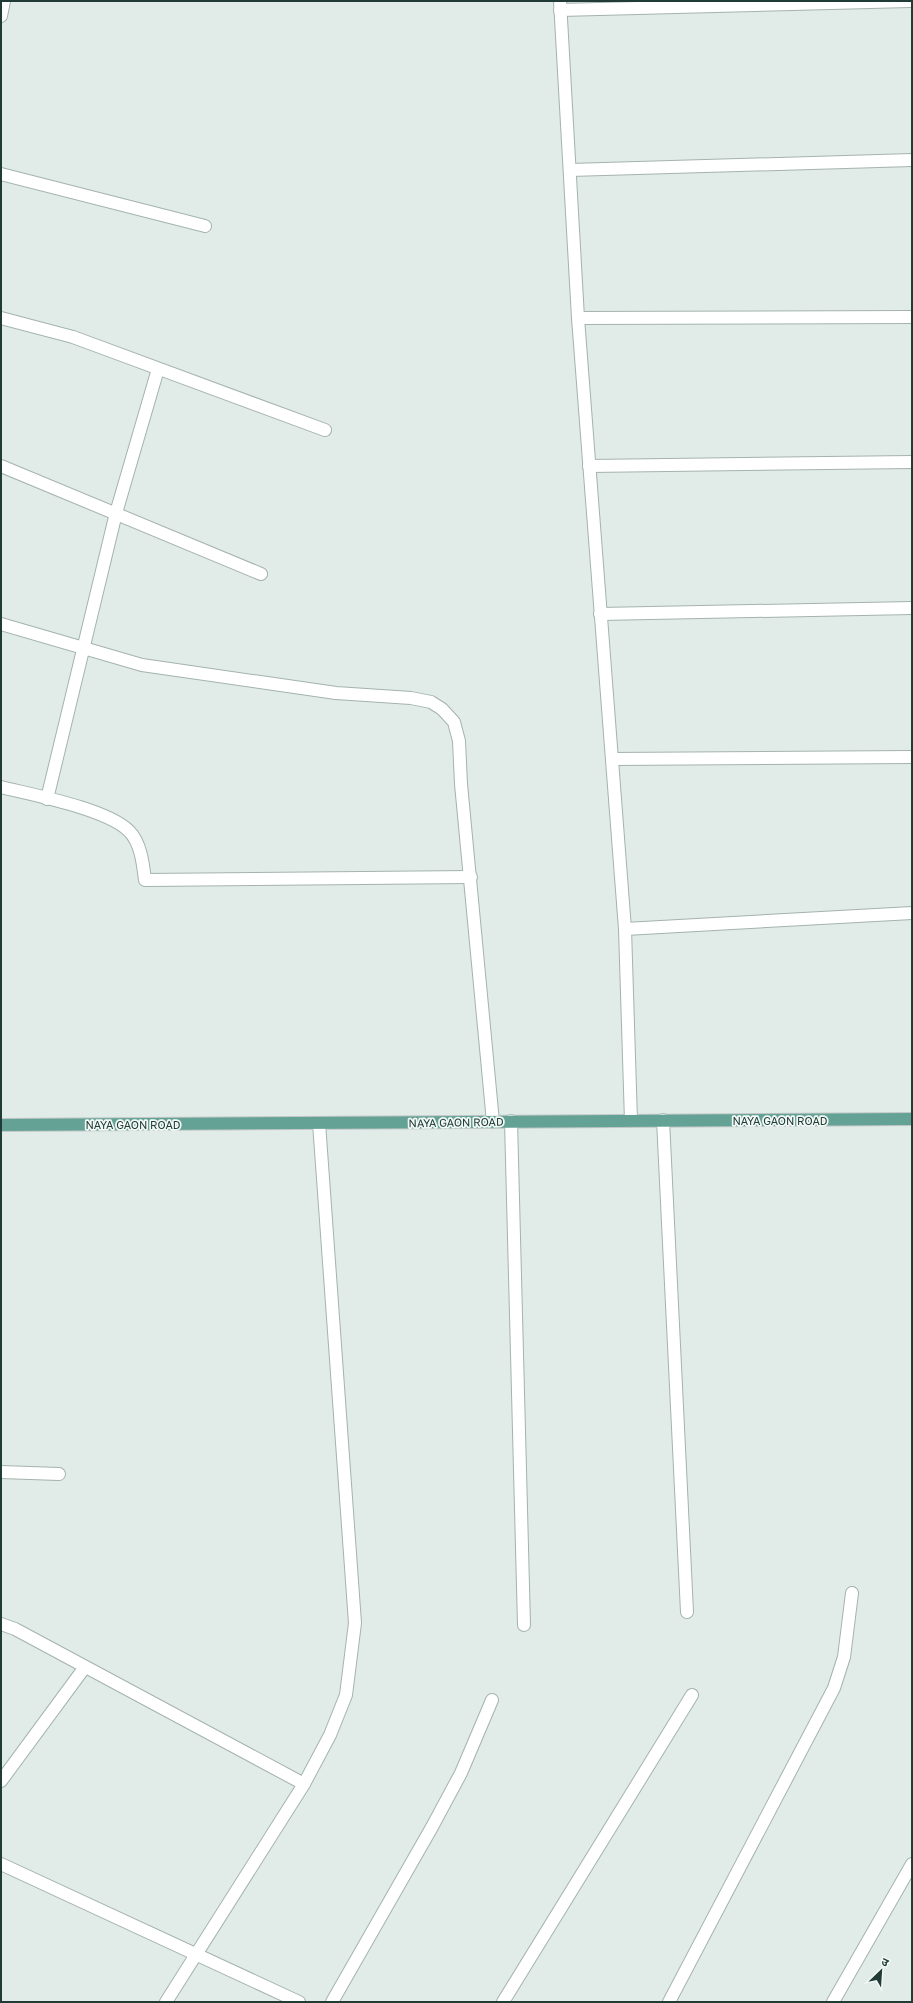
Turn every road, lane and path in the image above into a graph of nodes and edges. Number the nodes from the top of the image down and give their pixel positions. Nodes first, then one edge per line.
1 (4, 1) edge
2 (910, 1) edge
3 (560, 5) edge
4 (1, 16) edge
5 (912, 160) edge
6 (570, 170) junction
7 (1, 174) edge
8 (205, 226) dead end
9 (912, 317) edge
10 (1, 318) edge
11 (578, 318) junction
12 (158, 368) junction
13 (325, 430) dead end
14 (912, 462) edge
15 (1, 466) edge
16 (589, 466) junction
17 (116, 513) junction
18 (262, 574) dead end
19 (912, 608) edge
20 (600, 614) junction
21 (1, 624) edge
22 (84, 648) junction
23 (912, 757) edge
24 (612, 759) junction
25 (1, 787) edge
26 (47, 799) junction
27 (471, 877) junction
28 (912, 913) edge
29 (625, 929) junction
30 (912, 1119) edge
31 (663, 1120) junction
32 (631, 1121) junction
33 (493, 1122) junction
34 (511, 1122) junction
35 (319, 1123) junction
36 (1, 1125) edge
37 (1, 1472) edge
38 (59, 1474) dead end
39 (852, 1593) dead end
40 (687, 1612) dead end
41 (1, 1624) edge
42 (524, 1625) dead end
43 (85, 1667) junction
44 (692, 1695) dead end
45 (492, 1700) dead end
46 (1, 1781) edge
47 (304, 1784) junction
48 (1, 1864) edge
49 (912, 1864) edge
50 (195, 1954) junction
51 (166, 2002) edge
52 (299, 2002) edge
53 (332, 2002) edge
54 (503, 2002) edge
55 (670, 2002) edge
56 (833, 2002) edge

1 - 4 street
2 - 3 street
3 - 6 street
5 - 6 street
6 - 11 street
7 - 8 street
9 - 11 street
10 - 12 street
11 - 16 street
12 - 13 street
12 - 17 street
14 - 16 street
15 - 17 street
16 - 20 street
17 - 18 street
17 - 22 street
19 - 20 street
20 - 24 street
21 - 22 street
22 - 26 street
22 - 27 street
23 - 24 street
24 - 29 street
25 - 26 street
26 - 27 street
27 - 33 street
28 - 29 street
29 - 32 street
30 - 31 main road, NAYA GAON ROAD
31 - 32 main road, NAYA GAON ROAD
31 - 40 street
32 - 34 main road, NAYA GAON ROAD
33 - 34 main road, NAYA GAON ROAD
33 - 35 main road, NAYA GAON ROAD
34 - 42 street
35 - 36 main road, NAYA GAON ROAD
35 - 47 street
37 - 38 street
39 - 55 street
41 - 43 street
43 - 46 street
43 - 47 street
44 - 54 street
45 - 53 street
47 - 50 street
48 - 50 street
49 - 56 street
50 - 51 street
50 - 52 street

